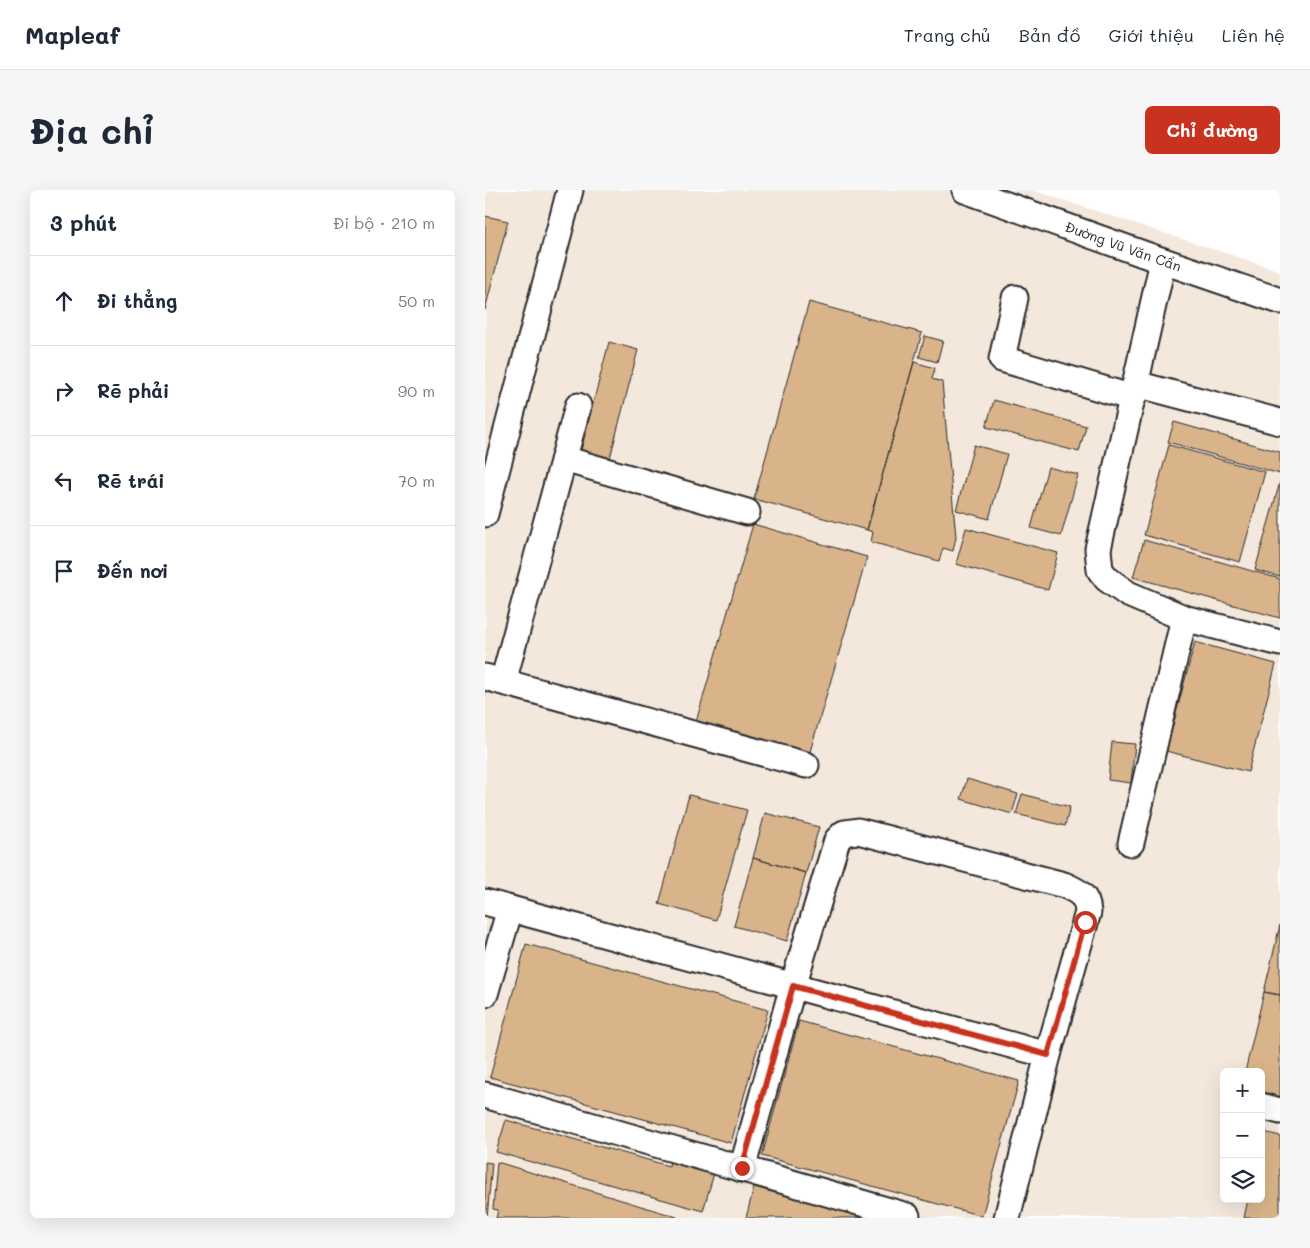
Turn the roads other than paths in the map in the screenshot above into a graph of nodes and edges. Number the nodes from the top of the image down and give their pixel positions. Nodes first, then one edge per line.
1 (571, 190) edge
2 (965, 190) edge
3 (1163, 261) junction
4 (1015, 298) dead end
5 (1280, 301) edge
6 (1134, 391) junction
7 (578, 406) dead end
8 (1280, 422) edge
9 (564, 459) junction
10 (747, 512) dead end
11 (485, 514) edge
12 (1185, 618) junction
13 (1280, 643) edge
14 (494, 680) edge
15 (807, 765) dead end
16 (1131, 843) dead end
17 (485, 902) edge
18 (510, 909) junction
19 (793, 986) junction
20 (485, 994) edge
21 (1048, 1055) junction
22 (485, 1095) edge
23 (1265, 1107) edge
24 (1280, 1111) edge
25 (742, 1168) junction
26 (907, 1216) dead end
27 (1007, 1218) edge

1 - 11 street
2 - 3 street, Đường Vũ Văn Cẩn
3 - 5 street, Đường Vũ Văn Cẩn
3 - 6 street
4 - 6 street
6 - 8 street
6 - 12 street
7 - 9 street
9 - 10 street
9 - 14 street
12 - 13 street
12 - 16 street
14 - 15 street
17 - 18 street
18 - 19 street
18 - 20 street
19 - 21 street
19 - 21 street
19 - 25 street
21 - 27 street
22 - 25 street
23 - 24 street
25 - 26 street

